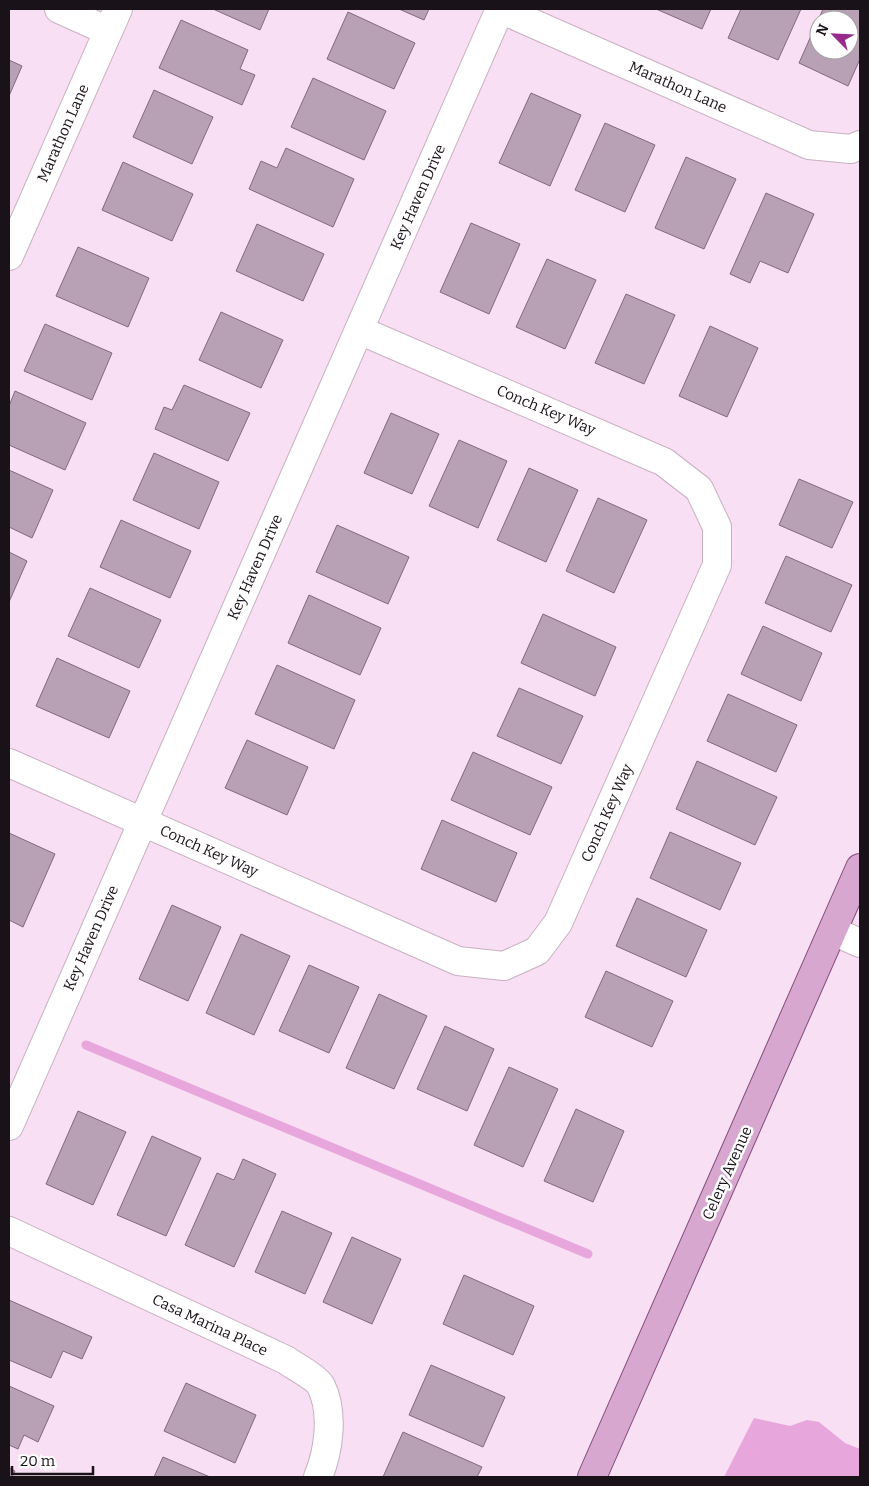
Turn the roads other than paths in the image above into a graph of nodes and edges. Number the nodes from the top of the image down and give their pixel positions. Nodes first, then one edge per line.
1 (59, 9) edge
2 (500, 9) edge
3 (113, 20) edge
4 (860, 145) edge
5 (9, 256) edge
6 (359, 330) junction
7 (9, 763) edge
8 (142, 822) junction
9 (860, 868) edge
10 (854, 901) edge
11 (832, 931) junction
12 (860, 943) edge
13 (9, 1126) edge
14 (9, 1231) edge
15 (318, 1477) edge
16 (592, 1477) edge

1 - 3 street
2 - 4 street, Marathon Lane
2 - 6 street, Key Haven Drive
3 - 5 street, Marathon Lane
6 - 8 street, Key Haven Drive
6 - 8 street, Conch Key Way
7 - 8 street, Conch Key Way
8 - 13 street, Key Haven Drive
9 - 10 main road, Celery Avenue
10 - 11 main road, Celery Avenue
11 - 12 street
11 - 16 main road, Celery Avenue
14 - 15 street, Casa Marina Place

